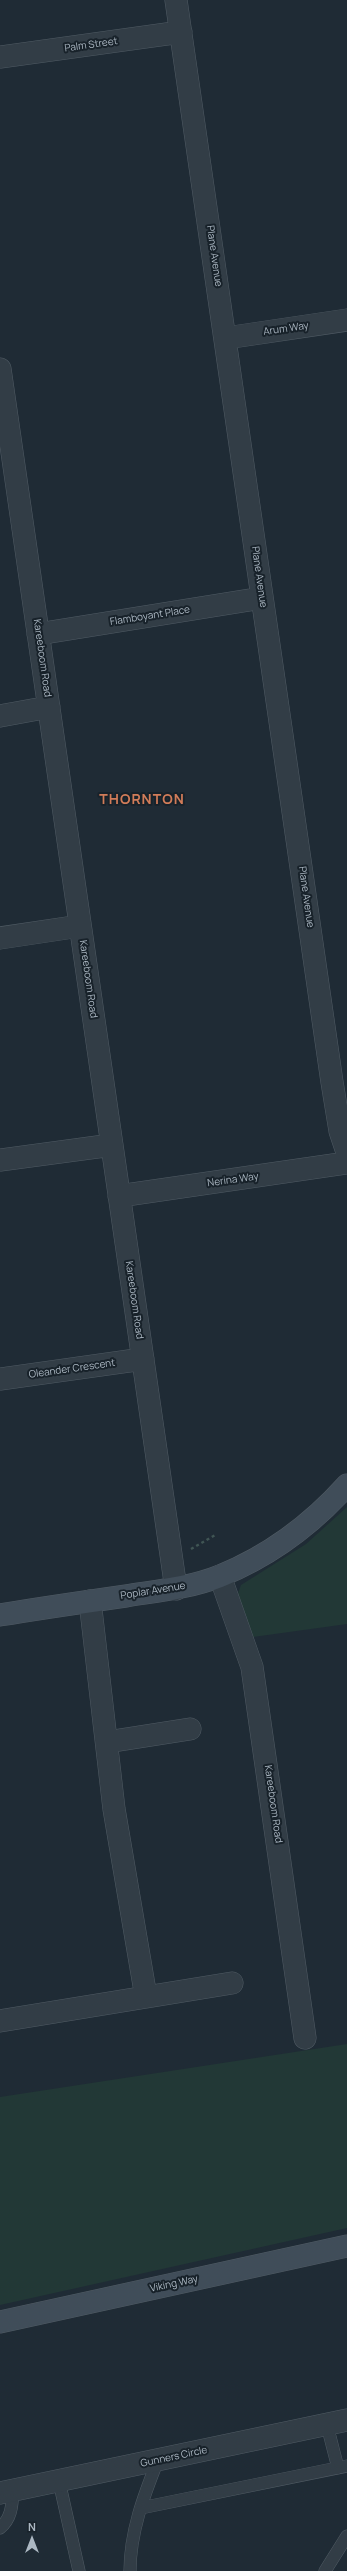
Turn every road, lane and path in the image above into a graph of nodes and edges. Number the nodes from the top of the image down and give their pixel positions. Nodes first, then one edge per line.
1 (176, 0) edge
2 (181, 32) junction
3 (0, 57) edge
4 (347, 320) edge
5 (226, 338) junction
6 (0, 369) edge
7 (9, 498) edge
8 (262, 598) junction
9 (38, 634) junction
10 (49, 707) junction
11 (0, 716) edge
12 (80, 926) junction
13 (0, 938) edge
14 (112, 1145) junction
15 (347, 1152) edge
16 (0, 1160) edge
17 (347, 1163) edge
18 (120, 1196) junction
19 (143, 1359) junction
20 (0, 1379) edge
21 (347, 1485) edge
22 (217, 1534) dead end
23 (188, 1550) dead end
24 (220, 1576) junction
25 (176, 1589) junction
26 (90, 1601) junction
27 (0, 1615) edge
28 (190, 1729) dead end
29 (107, 1742) junction
30 (232, 1983) dead end
31 (146, 1997) junction
32 (0, 2021) edge
33 (305, 2038) dead end
34 (347, 2246) edge
35 (0, 2322) edge
36 (337, 2422) edge
37 (158, 2460) junction
38 (343, 2467) edge
39 (59, 2481) junction
40 (7, 2491) edge
41 (140, 2508) junction
42 (0, 2528) edge
43 (347, 2536) edge
44 (79, 2571) edge
45 (130, 2571) edge
46 (325, 2571) edge

1 - 2 street, Plane Avenue
2 - 3 street, Palm Street
2 - 5 street, Plane Avenue
4 - 5 street, Arum Way
5 - 8 street, Plane Avenue
6 - 7 street, Kareeboom Road
7 - 9 street, Kareeboom Road
8 - 9 street, Flamboyant Place
8 - 15 street, Plane Avenue
9 - 10 street, Kareeboom Road
10 - 11 street
10 - 12 street, Kareeboom Road
12 - 13 street
12 - 14 street, Kareeboom Road
14 - 16 street
14 - 18 street, Kareeboom Road
17 - 18 street, Nerina Way
18 - 19 street, Kareeboom Road
19 - 20 street, Oleander Crescent
19 - 25 street, Kareeboom Road
21 - 24 street, Poplar Avenue
22 - 23 path
24 - 25 street, Poplar Avenue
24 - 33 street, Kareeboom Road
25 - 26 street, Poplar Avenue
26 - 27 street, Poplar Avenue
26 - 29 street
28 - 29 street
29 - 31 street
30 - 31 street
31 - 32 street
34 - 35 street, Viking Way
36 - 37 street, Gunners Circle
36 - 38 lane
37 - 39 street, Gunners Circle
37 - 41 lane
38 - 41 lane
39 - 40 street, Gunners Circle
39 - 44 lane
40 - 42 lane
41 - 45 lane
43 - 46 lane

